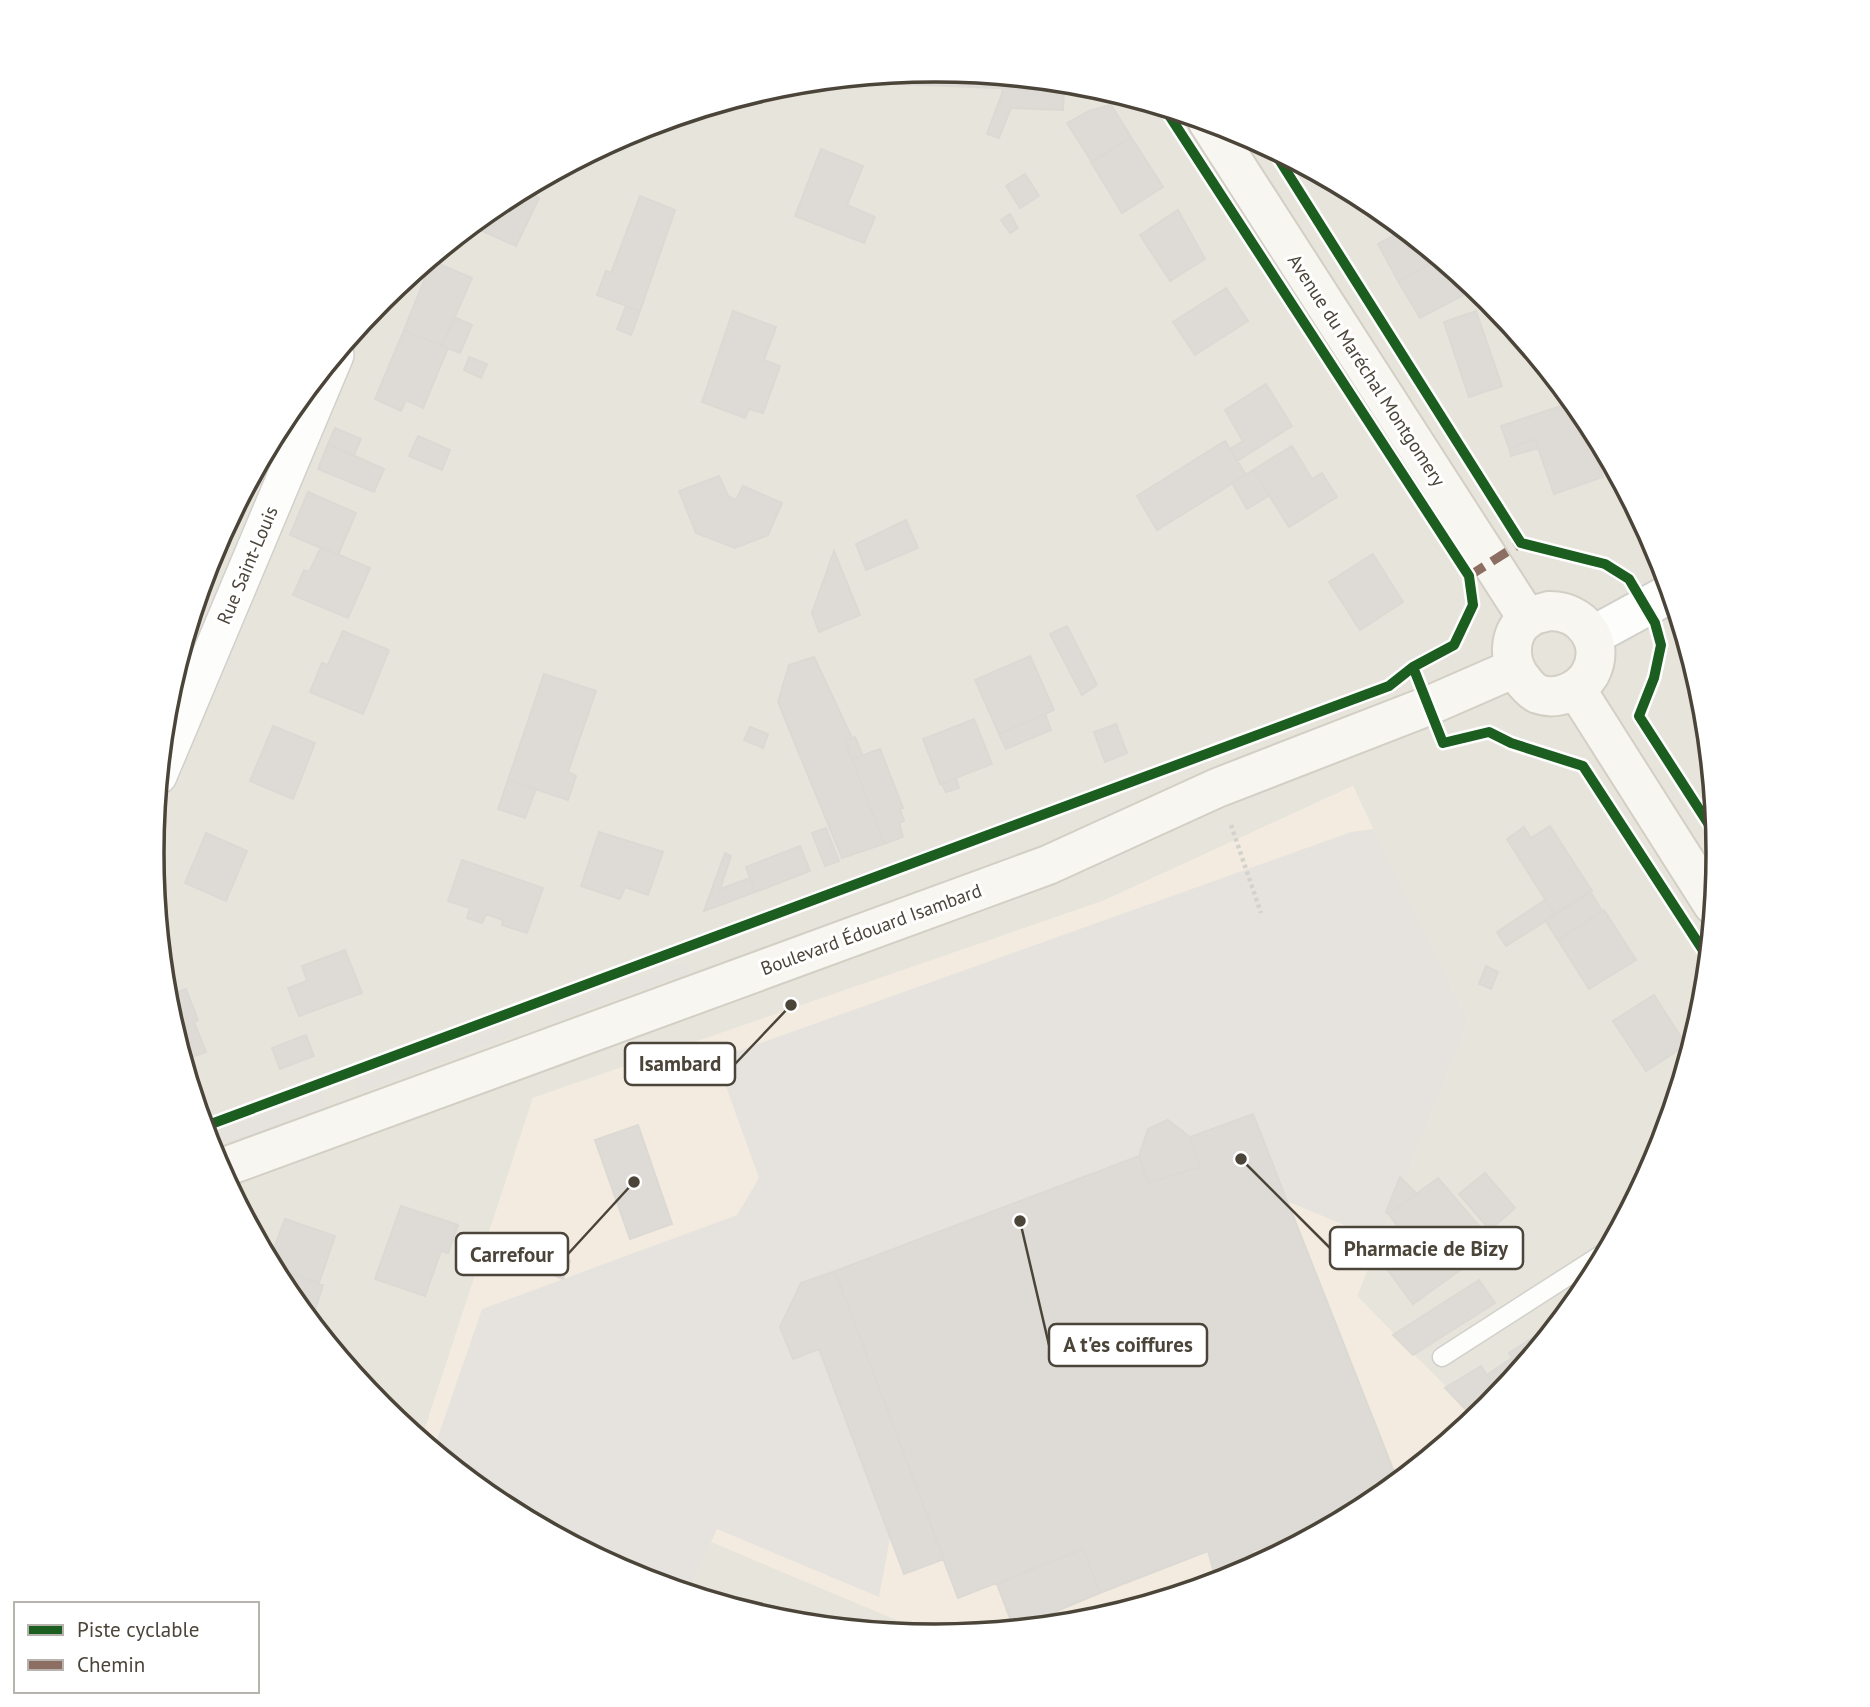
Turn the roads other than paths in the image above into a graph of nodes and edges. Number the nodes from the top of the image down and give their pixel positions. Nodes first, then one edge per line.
1 (1218, 136) edge
2 (322, 386) edge
3 (1662, 598) edge
4 (1527, 618) junction
5 (1592, 636) junction
6 (1515, 668) junction
7 (183, 686) edge
8 (1576, 689) junction
9 (1705, 893) edge
10 (229, 1165) edge
11 (1588, 1263) edge
12 (1442, 1357) dead end

1 - 4 main road, Avenue du Maréchal Montgomery
2 - 7 street, Rue Saint-Louis
3 - 5 street
4 - 5 main road
4 - 6 main road
5 - 8 main road
6 - 8 main road
6 - 10 main road, Boulevard Édouard Isambard
8 - 9 main road
11 - 12 lane

